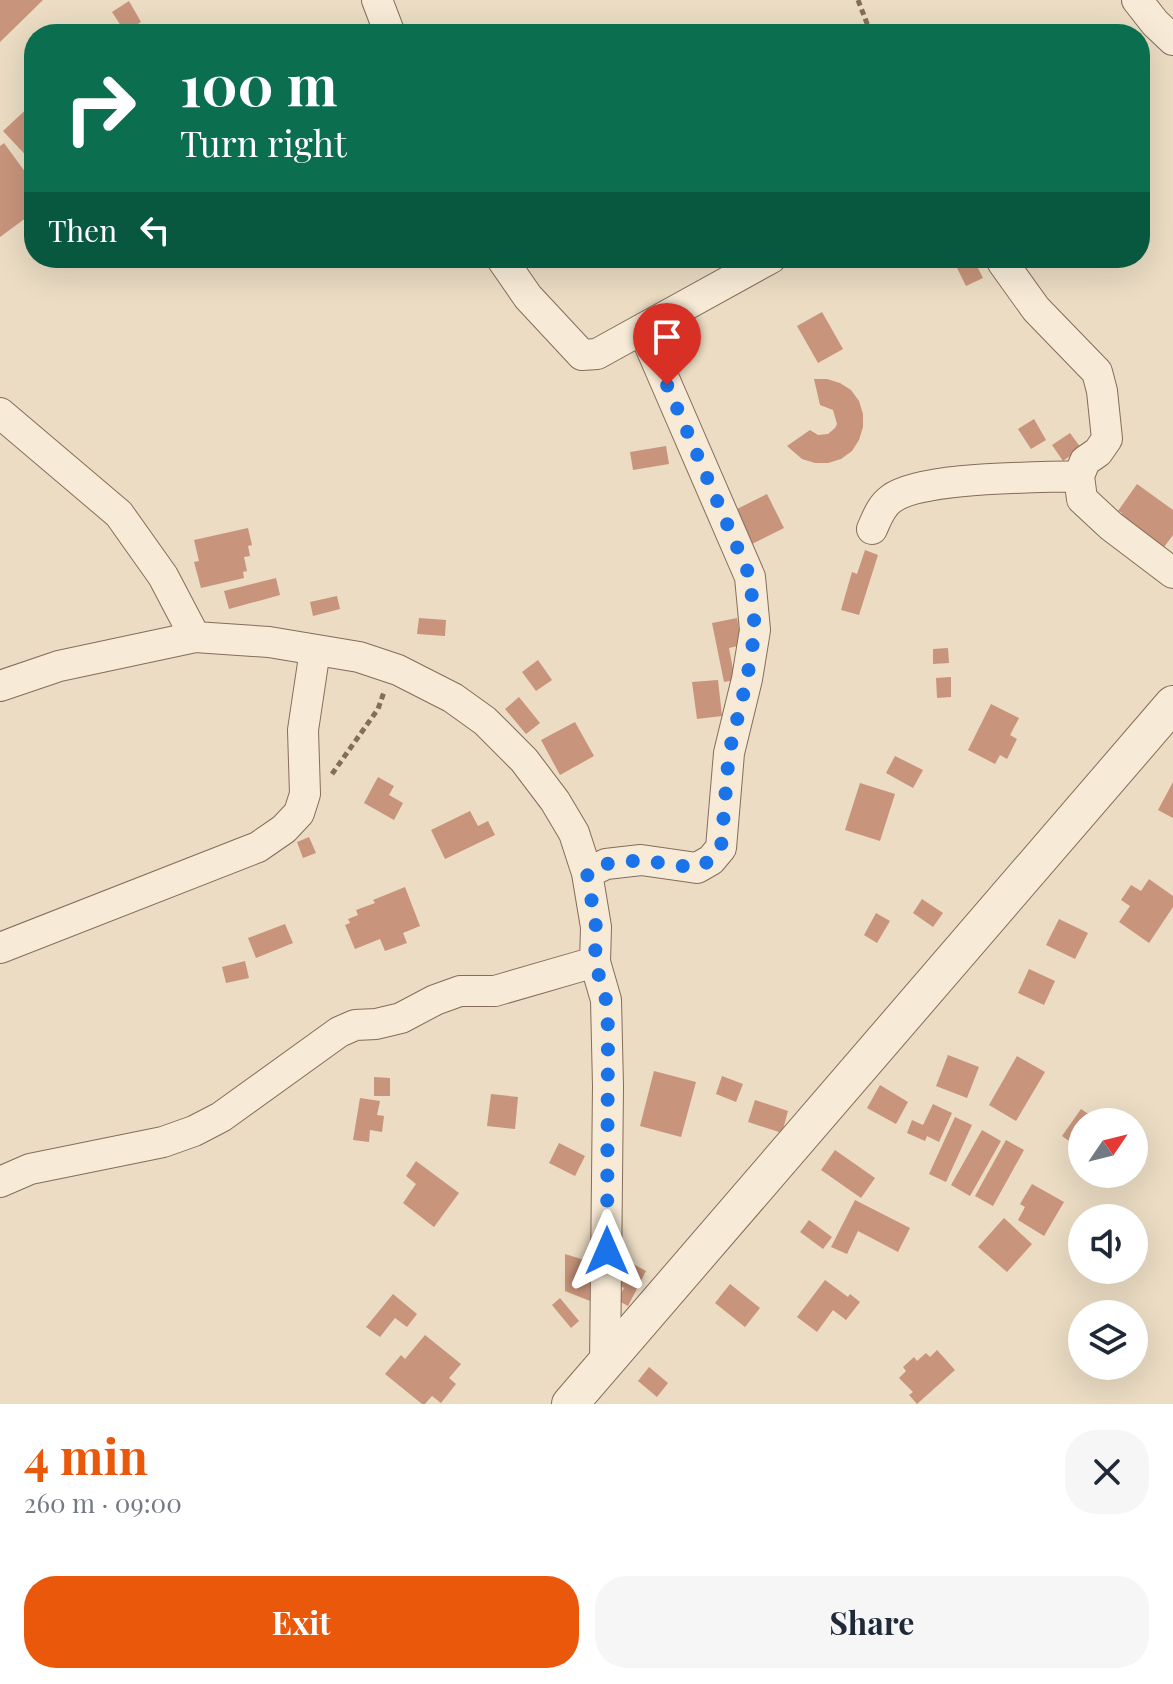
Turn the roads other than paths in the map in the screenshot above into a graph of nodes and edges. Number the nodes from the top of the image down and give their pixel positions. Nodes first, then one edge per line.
1 (377, 0) edge
2 (386, 24) edge
3 (508, 268) edge
4 (753, 268) edge
5 (1007, 268) edge
6 (643, 330) junction
7 (0, 413) edge
8 (1079, 476) junction
9 (872, 529) dead end
10 (1173, 573) edge
11 (195, 637) junction
12 (315, 650) junction
13 (0, 686) edge
14 (1173, 704) edge
15 (587, 873) junction
16 (0, 948) edge
17 (595, 962) junction
18 (0, 1182) edge
19 (605, 1365) junction
20 (570, 1404) edge

1 - 2 street
3 - 6 street
4 - 6 street
5 - 8 street
6 - 15 street
7 - 11 street
8 - 9 street
8 - 10 street
11 - 12 street
11 - 13 street
12 - 15 street
12 - 16 street
14 - 19 street
15 - 17 street
17 - 18 street
17 - 19 street
19 - 20 street

